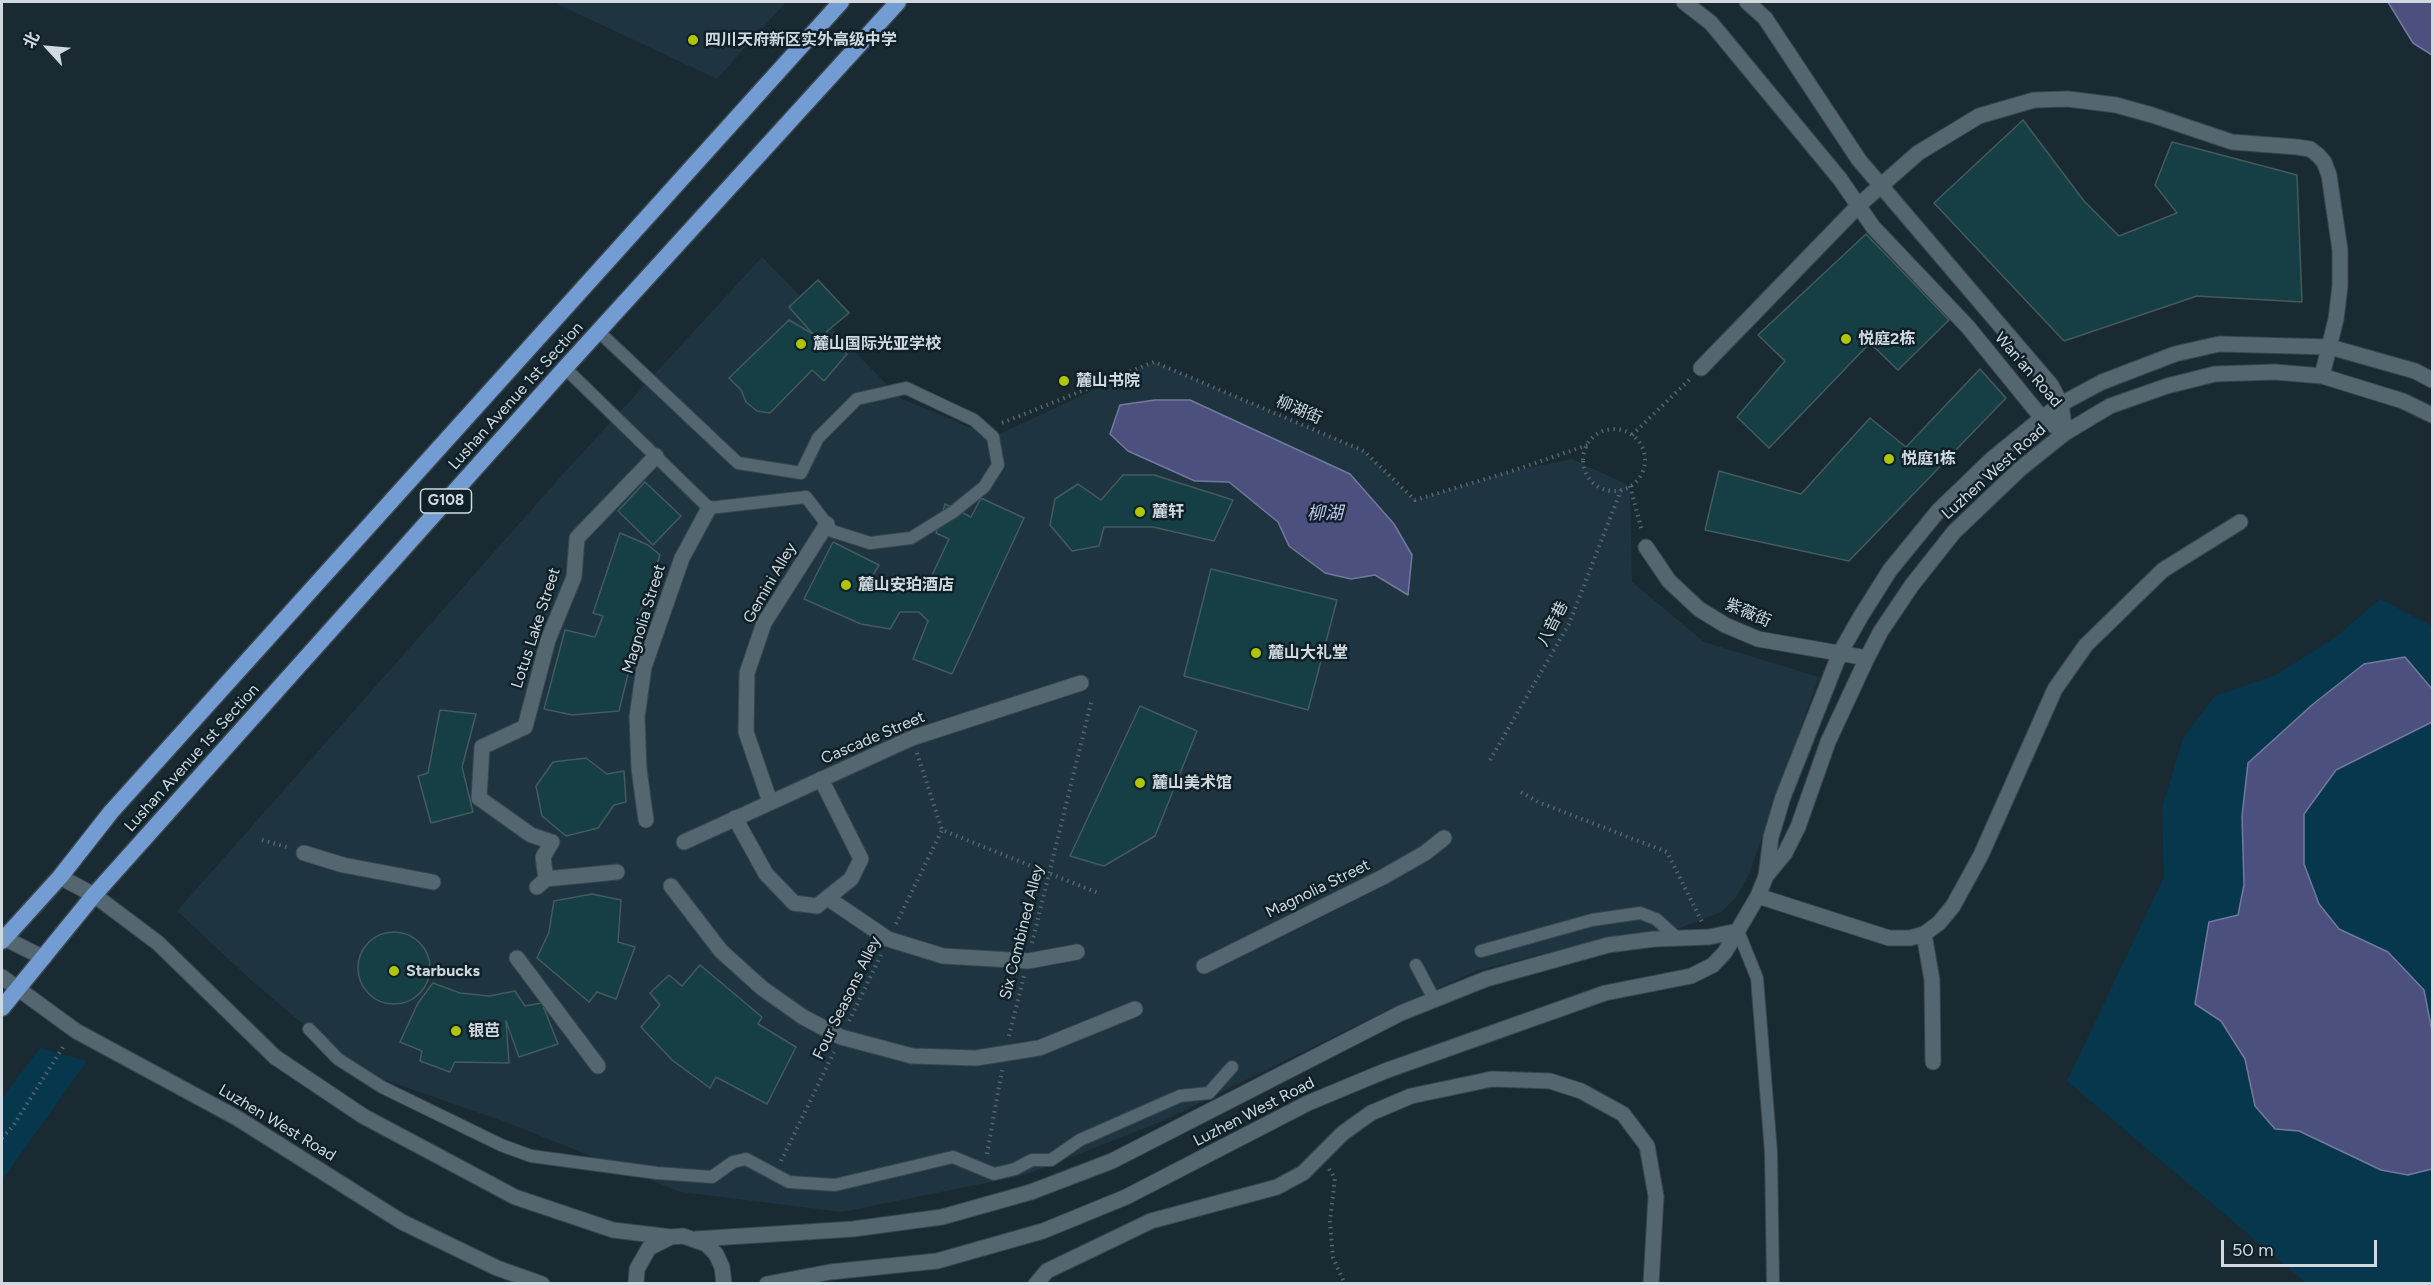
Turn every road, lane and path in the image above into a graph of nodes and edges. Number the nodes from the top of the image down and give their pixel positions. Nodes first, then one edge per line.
1 (841, 2) edge
2 (898, 2) edge
3 (1684, 2) edge
4 (1747, 2) edge
5 (1880, 184) junction
6 (1859, 206) junction
7 (598, 331) junction
8 (2330, 347) junction
9 (565, 368) junction
10 (1701, 368) joint
11 (2322, 376) junction
12 (2433, 380) edge
13 (2061, 404) junction
14 (2433, 415) edge
15 (2042, 418) junction
16 (991, 427) dead end
17 (2065, 433) junction
18 (1632, 435) junction
19 (1588, 445) junction
20 (656, 456) junction
21 (1630, 486) junction
22 (1621, 490) junction
23 (709, 508) junction
24 (2240, 522) dead end
25 (827, 524) junction
26 (1646, 547) joint
27 (1840, 653) junction
28 (1867, 658) junction
29 (1081, 683) dead end
30 (1092, 699) dead end
31 (912, 738) junction
32 (1490, 760) dead end
33 (821, 779) junction
34 (1521, 792) dead end
35 (770, 802) junction
36 (735, 818) junction
37 (646, 820) dead end
38 (942, 830) junction
39 (1444, 838) dead end
40 (262, 840) dead end
41 (684, 842) dead end
42 (304, 853) joint
43 (617, 872) dead end
44 (1049, 873) junction
45 (1766, 876) junction
46 (60, 877) junction
47 (433, 882) dead end
48 (671, 886) dead end
49 (1098, 893) dead end
50 (94, 895) junction
51 (1758, 896) junction
52 (829, 899) junction
53 (1738, 931) junction
54 (1924, 934) junction
55 (1709, 937) junction
56 (2, 938) edge
57 (1677, 938) junction
58 (888, 939) junction
59 (1481, 951) dead end
60 (1077, 952) dead end
61 (44, 958) junction
62 (517, 958) dead end
63 (1028, 961) junction
64 (1416, 965) dead end
65 (1204, 966) dead end
66 (2, 977) edge
67 (19, 990) junction
68 (1434, 999) junction
69 (2, 1008) edge
70 (1135, 1009) dead end
71 (309, 1029) dead end
72 (76, 1031) junction
73 (841, 1037) junction
74 (1005, 1053) junction
75 (1933, 1062) dead end
76 (598, 1066) dead end
77 (1232, 1067) dead end
78 (2, 1138) edge
79 (1321, 1155) junction
80 (984, 1172) junction
81 (774, 1176) junction
82 (671, 1237) junction
83 (696, 1239) junction
84 (542, 1284) edge
85 (636, 1284) edge
86 (724, 1284) edge
87 (767, 1284) edge
88 (1036, 1284) edge
89 (1345, 1284) edge
90 (1651, 1284) edge
91 (1773, 1284) edge

1 - 46 highway, Lushan Avenue 1st Section / G108
2 - 7 highway, Lushan Avenue 1st Section / G108
3 - 6 street, Wan'an Road
4 - 5 street, Wan'an Road
5 - 6 street
5 - 8 street
5 - 13 street, Wan'an Road
6 - 10 street
6 - 15 street, Wan'an Road
7 - 9 highway, Lushan Avenue 1st Section / G108
7 - 25 lane
8 - 11 street
8 - 12 street
8 - 13 street
9 - 20 lane
9 - 50 highway, Lushan Avenue 1st Section / G108
10 - 18 path
11 - 14 street, Luzhen West Road
11 - 17 street, Luzhen West Road
13 - 15 street
13 - 17 street, Wan'an Road
15 - 17 street, Wan'an Road
15 - 27 street
16 - 19 path, 柳湖街
17 - 28 street, Luzhen West Road
18 - 19 path
18 - 21 path
19 - 22 path
20 - 23 lane
20 - 43 street, Lotus Lake Street
21 - 22 path
21 - 26 path
22 - 32 path, 八音巷
23 - 25 lane
23 - 37 street, Magnolia Street
24 - 54 street
25 - 35 street, Gemini Alley
26 - 27 street, 紫薇街
27 - 28 street, 紫薇街
27 - 45 street
28 - 45 street, Luzhen West Road
29 - 31 street, Cascade Street
30 - 44 path, Six Combined Alley
31 - 33 street, Cascade Street
31 - 38 path
33 - 35 street, Cascade Street
33 - 52 street
34 - 55 path
35 - 36 street, Cascade Street
36 - 41 street, Cascade Street
36 - 52 street
38 - 44 path
38 - 58 path, Four Seasons Alley
39 - 65 street, Magnolia Street
40 - 42 path
42 - 47 street
44 - 49 path
44 - 63 path, Six Combined Alley
45 - 51 street, Luzhen West Road
46 - 50 street
46 - 56 highway, Lushan Avenue 1st Section / G108
48 - 73 street
50 - 61 highway, Lushan Avenue 1st Section / G108
50 - 82 street
51 - 53 street, Luzhen West Road
51 - 54 street
52 - 58 street
53 - 55 street
53 - 87 street, Luzhen West Road
53 - 91 lane
54 - 75 street
55 - 57 street
56 - 61 street
57 - 59 lane
57 - 68 street
58 - 63 street
58 - 73 path, Four Seasons Alley
60 - 63 street
61 - 67 highway, Lushan Avenue 1st Section / G108
62 - 76 street
63 - 74 path, Six Combined Alley
64 - 68 lane
66 - 67 street, Luzhen West Road
67 - 69 highway, Lushan Avenue 1st Section / G108
67 - 72 street, Luzhen West Road
68 - 83 street
70 - 74 street
71 - 81 lane
72 - 78 path
72 - 84 street, Luzhen West Road
73 - 74 street
73 - 81 path, Four Seasons Alley
74 - 80 path, Six Combined Alley
77 - 80 lane
79 - 88 street
79 - 89 path
79 - 90 street
80 - 81 lane
82 - 83 street
82 - 85 street
83 - 86 street

